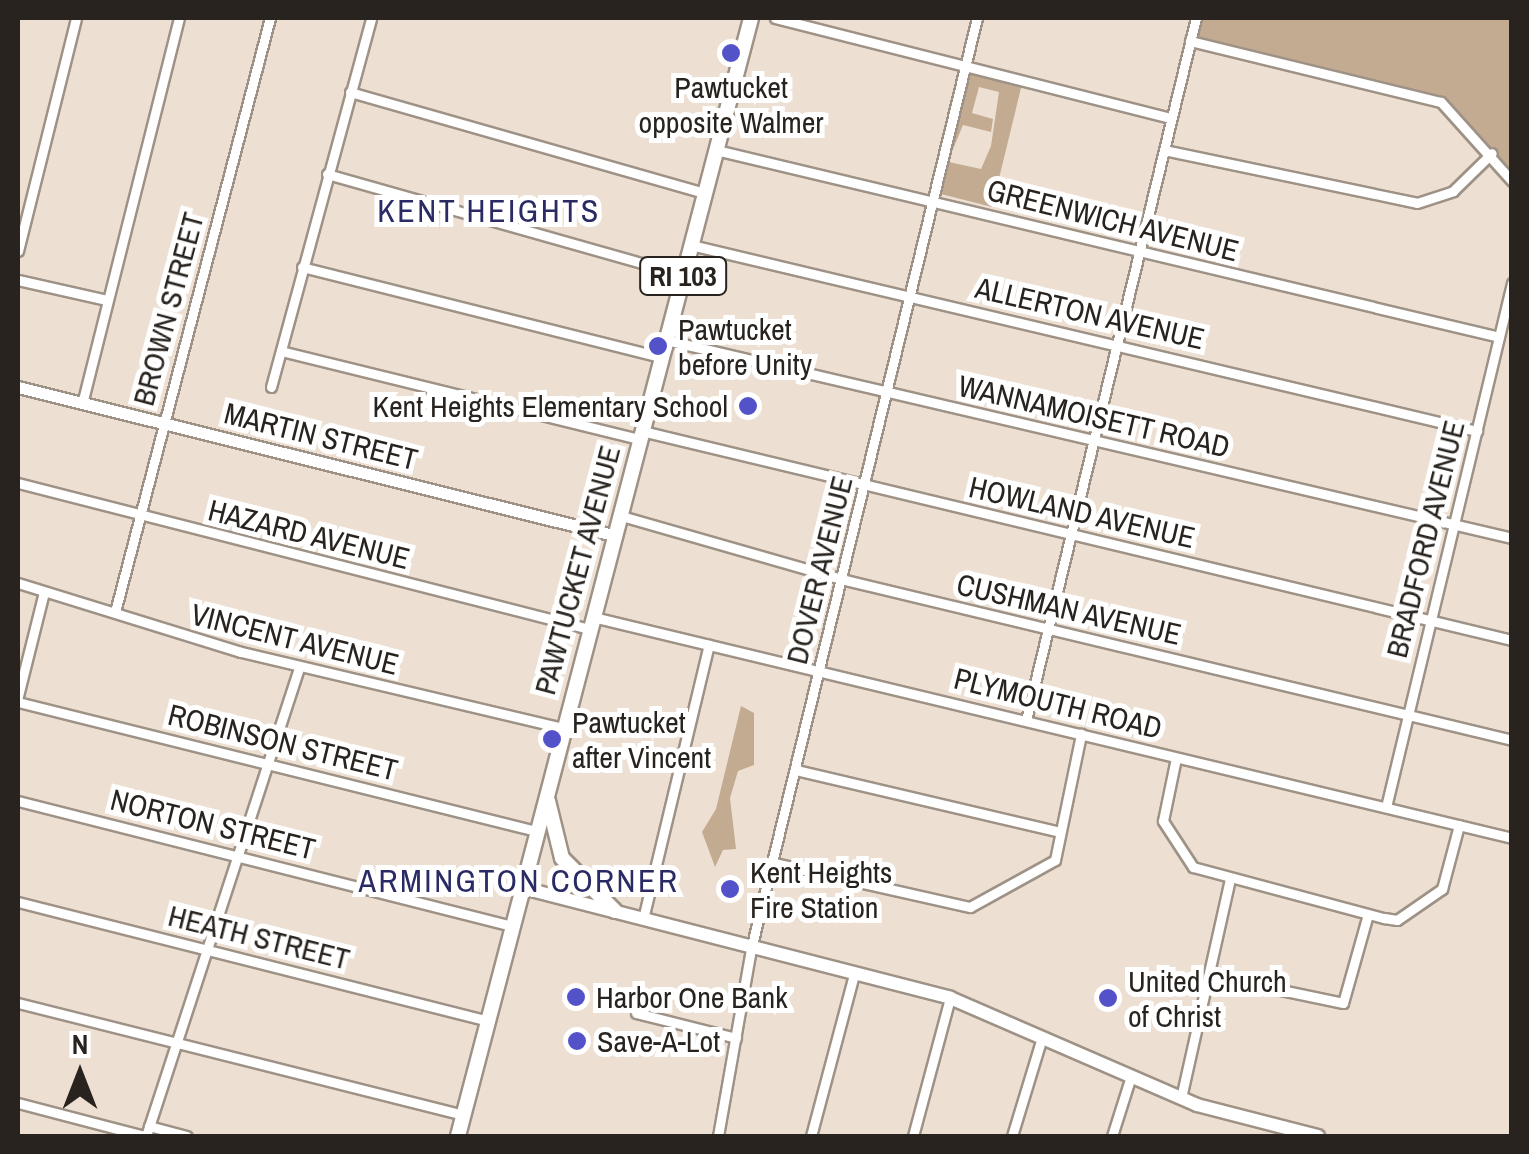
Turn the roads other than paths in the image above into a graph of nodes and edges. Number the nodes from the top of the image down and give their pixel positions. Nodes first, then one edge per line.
1 (76, 18) edge
2 (179, 18) edge
3 (270, 18) edge
4 (371, 18) edge
5 (751, 18) edge
6 (775, 18) edge
7 (977, 18) edge
8 (1196, 18) edge
9 (1190, 41) junction
10 (966, 63) junction
11 (350, 92) junction
12 (1172, 118) junction
13 (716, 150) junction
14 (1164, 150) junction
15 (1492, 153) junction
16 (327, 174) junction
17 (1512, 181) edge
18 (704, 193) junction
19 (932, 202) junction
20 (691, 245) junction
21 (1141, 250) junction
22 (18, 251) edge
23 (302, 267) junction
24 (683, 276) junction
25 (18, 280) edge
26 (1512, 283) edge
27 (911, 296) junction
28 (107, 300) junction
29 (1498, 337) junction
30 (666, 340) junction
31 (1119, 345) junction
32 (281, 350) junction
33 (662, 356) junction
34 (18, 387) edge
35 (271, 387) dead end
36 (888, 392) junction
37 (82, 404) junction
38 (164, 424) junction
39 (1477, 431) junction
40 (641, 435) junction
41 (1095, 441) junction
42 (18, 484) edge
43 (866, 486) junction
44 (618, 514) junction
45 (141, 519) junction
46 (1453, 525) junction
47 (613, 534) junction
48 (1072, 535) junction
49 (1512, 538) edge
50 (841, 580) junction
51 (18, 584) edge
52 (44, 592) junction
53 (115, 612) junction
54 (1430, 620) junction
55 (591, 623) junction
56 (1050, 630) junction
57 (1512, 640) edge
58 (709, 645) junction
59 (300, 667) junction
60 (819, 671) junction
61 (18, 699) edge
62 (1409, 716) junction
63 (1026, 720) junction
64 (564, 728) junction
65 (1081, 734) junction
66 (1512, 740) edge
67 (1176, 758) junction
68 (265, 764) junction
69 (796, 770) junction
70 (547, 790) junction
71 (18, 801) edge
72 (1386, 807) junction
73 (1459, 825) junction
74 (536, 831) junction
75 (1060, 832) junction
76 (1512, 838) edge
77 (234, 854) junction
78 (774, 864) junction
79 (1230, 879) junction
80 (522, 888) junction
81 (18, 902) edge
82 (614, 911) junction
83 (1368, 914) junction
84 (643, 919) junction
85 (512, 926) junction
86 (204, 947) junction
87 (752, 949) junction
88 (854, 974) junction
89 (1209, 975) junction
90 (950, 998) junction
91 (18, 1003) edge
92 (636, 1013) dead end
93 (487, 1022) junction
94 (1042, 1037) junction
95 (736, 1038) junction
96 (172, 1040) junction
97 (1130, 1076) junction
98 (1181, 1098) junction
99 (18, 1102) edge
100 (463, 1115) junction
101 (146, 1133) edge
102 (188, 1136) edge
103 (458, 1136) edge
104 (718, 1136) edge
105 (810, 1136) edge
106 (913, 1136) edge
107 (1012, 1136) edge
108 (1112, 1136) edge
109 (1318, 1136) edge

1 - 22 street
2 - 28 street
3 - 38 street, BROWN STREET
4 - 11 street
5 - 13 main road, PAWTUCKET AVENUE / RI 103
6 - 10 street
7 - 10 street, DOVER AVENUE
8 - 9 street
9 - 12 street
9 - 15 street
10 - 12 street
10 - 19 street, DOVER AVENUE
11 - 16 street
11 - 18 street
12 - 14 street
13 - 18 main road, PAWTUCKET AVENUE / RI 103
13 - 19 street, GREENWICH AVENUE
14 - 15 street
14 - 21 street
15 - 17 street
16 - 23 street
16 - 24 street
18 - 20 main road, PAWTUCKET AVENUE / RI 103
19 - 21 street, GREENWICH AVENUE
19 - 27 street, DOVER AVENUE
20 - 24 main road, PAWTUCKET AVENUE / RI 103
20 - 27 street, ALLERTON AVENUE
21 - 29 street, GREENWICH AVENUE
21 - 31 street
23 - 32 street
23 - 33 street
24 - 30 main road, PAWTUCKET AVENUE / RI 103
25 - 28 street
26 - 29 street, BRADFORD AVENUE
27 - 31 street, ALLERTON AVENUE
27 - 36 street, DOVER AVENUE
28 - 37 street
29 - 39 street, BRADFORD AVENUE
30 - 33 main road, PAWTUCKET AVENUE / RI 103
30 - 36 street, WANNAMOISETT ROAD
31 - 39 street, ALLERTON AVENUE
31 - 41 street
32 - 35 street
32 - 40 street, HOWLAND AVENUE
33 - 40 main road, PAWTUCKET AVENUE / RI 103
34 - 37 street, MARTIN STREET
36 - 41 street, WANNAMOISETT ROAD
36 - 43 street, DOVER AVENUE
37 - 38 street, MARTIN STREET
38 - 45 street, BROWN STREET
38 - 47 street, MARTIN STREET
39 - 46 street, BRADFORD AVENUE
40 - 43 street, HOWLAND AVENUE
40 - 44 main road, PAWTUCKET AVENUE / RI 103
41 - 46 street, WANNAMOISETT ROAD
41 - 48 street
42 - 45 street, HAZARD AVENUE
43 - 48 street, HOWLAND AVENUE
43 - 50 street, DOVER AVENUE
44 - 47 main road, PAWTUCKET AVENUE / RI 103
44 - 50 street, CUSHMAN AVENUE
45 - 53 street, BROWN STREET
45 - 55 street, HAZARD AVENUE
46 - 49 street, WANNAMOISETT ROAD
46 - 54 street, BRADFORD AVENUE
47 - 55 main road, PAWTUCKET AVENUE / RI 103
48 - 54 street, HOWLAND AVENUE
48 - 56 street
50 - 56 street, CUSHMAN AVENUE
50 - 60 street, DOVER AVENUE
51 - 52 street, VINCENT AVENUE
52 - 53 street, VINCENT AVENUE
52 - 61 street
53 - 59 street, VINCENT AVENUE
54 - 57 street, HOWLAND AVENUE
54 - 62 street, BRADFORD AVENUE
55 - 58 street, PLYMOUTH ROAD
55 - 64 main road, PAWTUCKET AVENUE / RI 103
56 - 62 street, CUSHMAN AVENUE
56 - 63 street
58 - 60 street, PLYMOUTH ROAD
58 - 84 street
59 - 64 street, VINCENT AVENUE
59 - 68 street
60 - 63 street, PLYMOUTH ROAD
60 - 69 street, DOVER AVENUE
61 - 68 street, ROBINSON STREET
62 - 66 street, CUSHMAN AVENUE
62 - 72 street, BRADFORD AVENUE
63 - 65 street, PLYMOUTH ROAD
64 - 70 main road, PAWTUCKET AVENUE / RI 103
65 - 67 street, PLYMOUTH ROAD
65 - 75 street
67 - 72 street, PLYMOUTH ROAD
67 - 79 street
68 - 74 street, ROBINSON STREET
68 - 77 street
69 - 75 street
69 - 78 street, DOVER AVENUE
70 - 74 main road, PAWTUCKET AVENUE / RI 103
70 - 82 main road
71 - 77 street, NORTON STREET
72 - 73 street, PLYMOUTH ROAD
73 - 76 street, PLYMOUTH ROAD
73 - 83 street
74 - 80 main road, PAWTUCKET AVENUE / RI 103
75 - 78 street
77 - 85 street, NORTON STREET
77 - 86 street
78 - 87 street, DOVER AVENUE
79 - 83 street
79 - 89 street
80 - 82 main road
80 - 85 main road, PAWTUCKET AVENUE / RI 103
81 - 86 street, HEATH STREET
82 - 84 main road
83 - 89 street
84 - 87 main road
85 - 93 main road, PAWTUCKET AVENUE / RI 103
86 - 93 street, HEATH STREET
86 - 96 street
87 - 88 main road
87 - 95 street, DOVER AVENUE
88 - 90 main road
88 - 105 street
89 - 98 street
90 - 94 main road
90 - 106 street
91 - 96 street
92 - 95 street
93 - 100 main road, PAWTUCKET AVENUE / RI 103
94 - 97 main road
94 - 107 street
95 - 104 street, DOVER AVENUE
96 - 100 street
96 - 101 street
97 - 98 main road
97 - 108 street
98 - 109 main road
99 - 101 street
100 - 103 main road, PAWTUCKET AVENUE / RI 103
101 - 102 street

